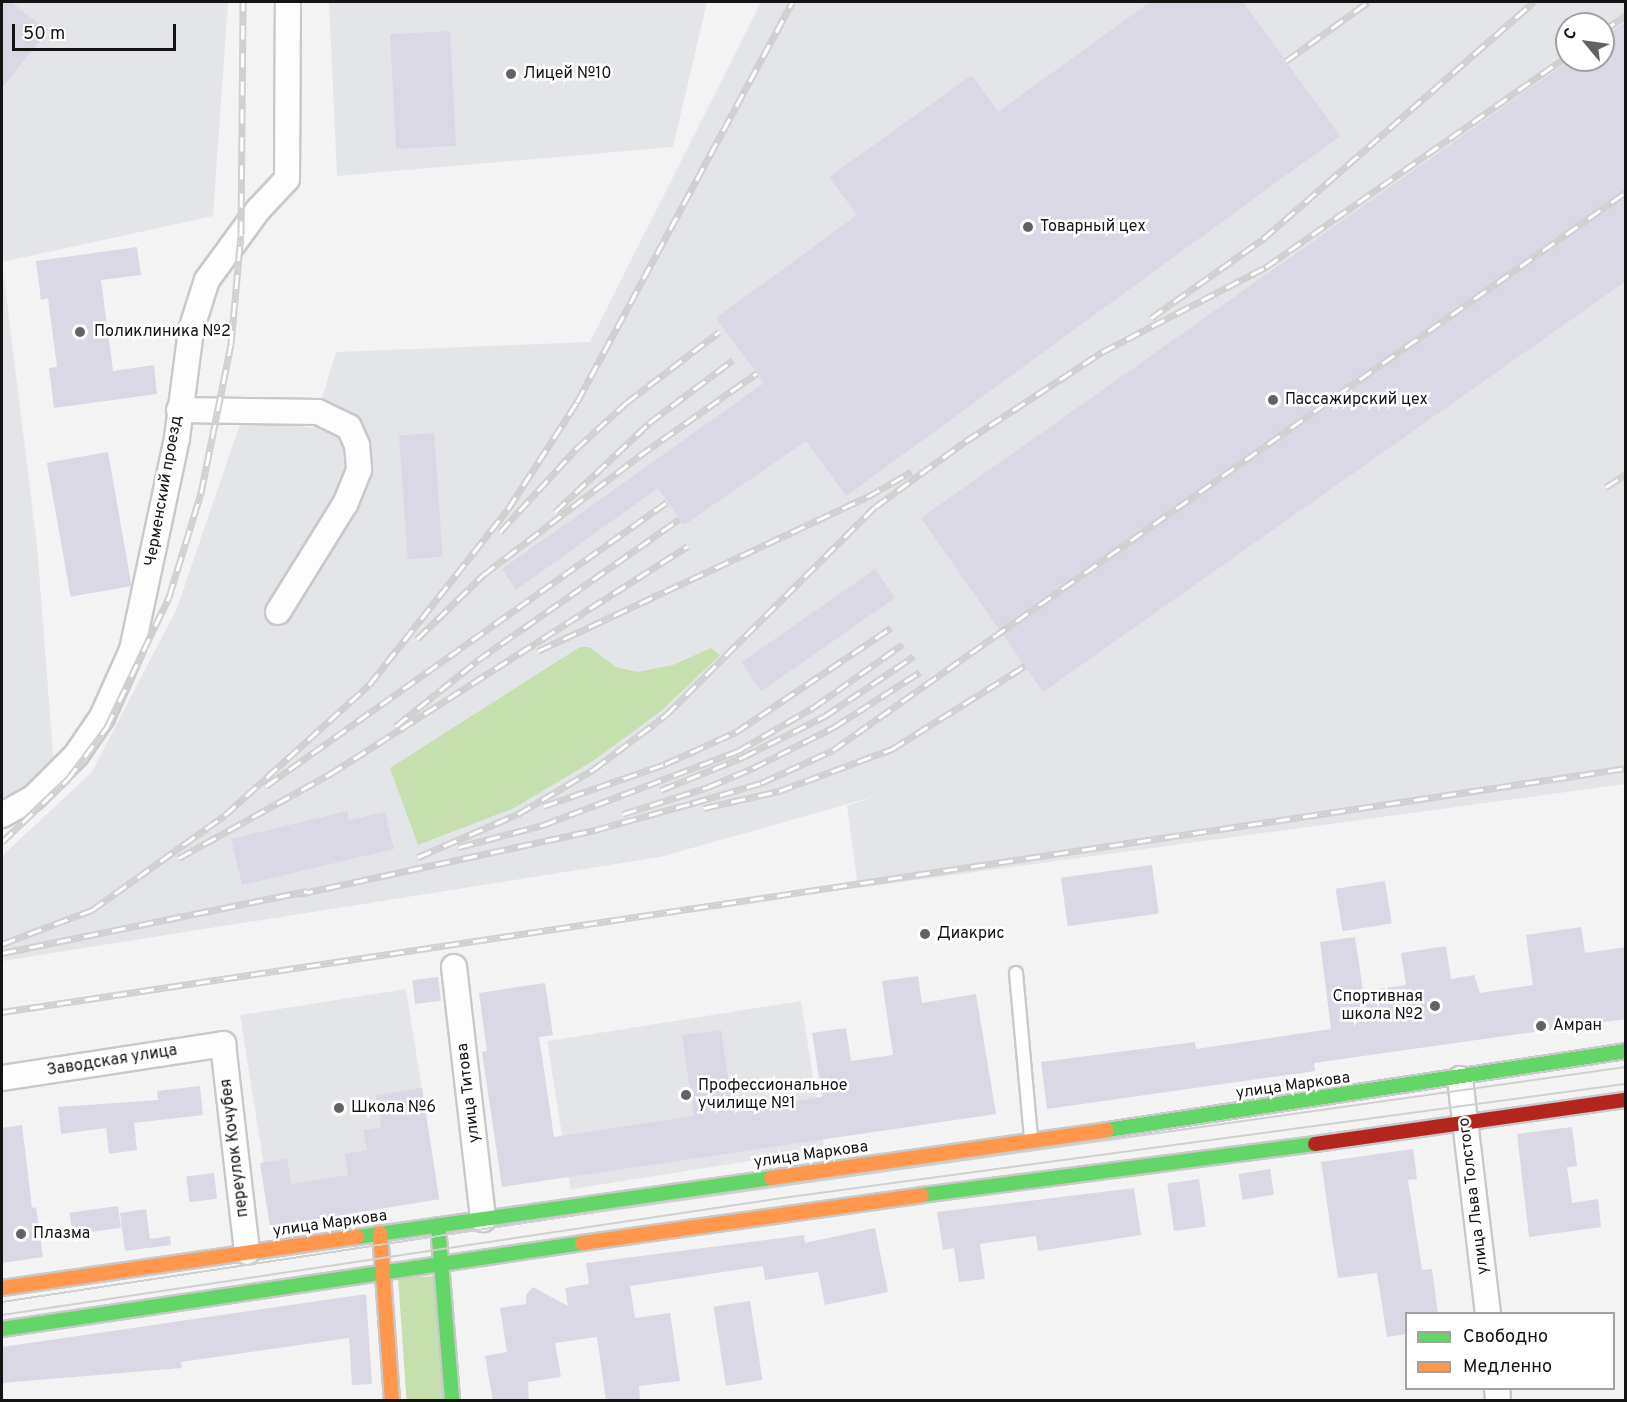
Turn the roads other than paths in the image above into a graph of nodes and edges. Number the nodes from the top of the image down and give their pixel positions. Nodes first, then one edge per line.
1 (288, 2) edge
2 (179, 410) junction
3 (278, 612) dead end
4 (2, 814) edge
5 (454, 967) dead end
6 (1016, 973) dead end
7 (223, 1044) joint
8 (1626, 1051) edge
9 (2, 1078) edge
10 (1460, 1079) junction
11 (1626, 1100) edge
12 (1466, 1125) junction
13 (1031, 1140) junction
14 (483, 1219) junction
15 (438, 1225) junction
16 (381, 1233) junction
17 (247, 1252) junction
18 (441, 1263) junction
19 (384, 1270) junction
20 (2, 1288) edge
21 (1488, 1312) edge
22 (2, 1329) edge
23 (392, 1401) edge
24 (452, 1401) edge

1 - 2 street, Черменский проезд
2 - 3 street
2 - 4 street, Черменский проезд
5 - 14 street, улица Титова
6 - 13 lane
7 - 9 street, Заводская улица
7 - 17 street, переулок Кочубея
8 - 10 main road, улица Маркова
10 - 12 street, улица Льва Толстого
10 - 13 main road, улица Маркова
11 - 12 main road
12 - 18 main road
12 - 21 street, улица Льва Толстого
13 - 14 main road, улица Маркова
14 - 15 main road, улица Маркова
15 - 16 main road, улица Маркова
15 - 18 main road
16 - 17 main road, улица Маркова
16 - 19 main road
17 - 20 main road, улица Маркова
18 - 19 main road
18 - 24 main road
19 - 22 main road
19 - 23 main road

